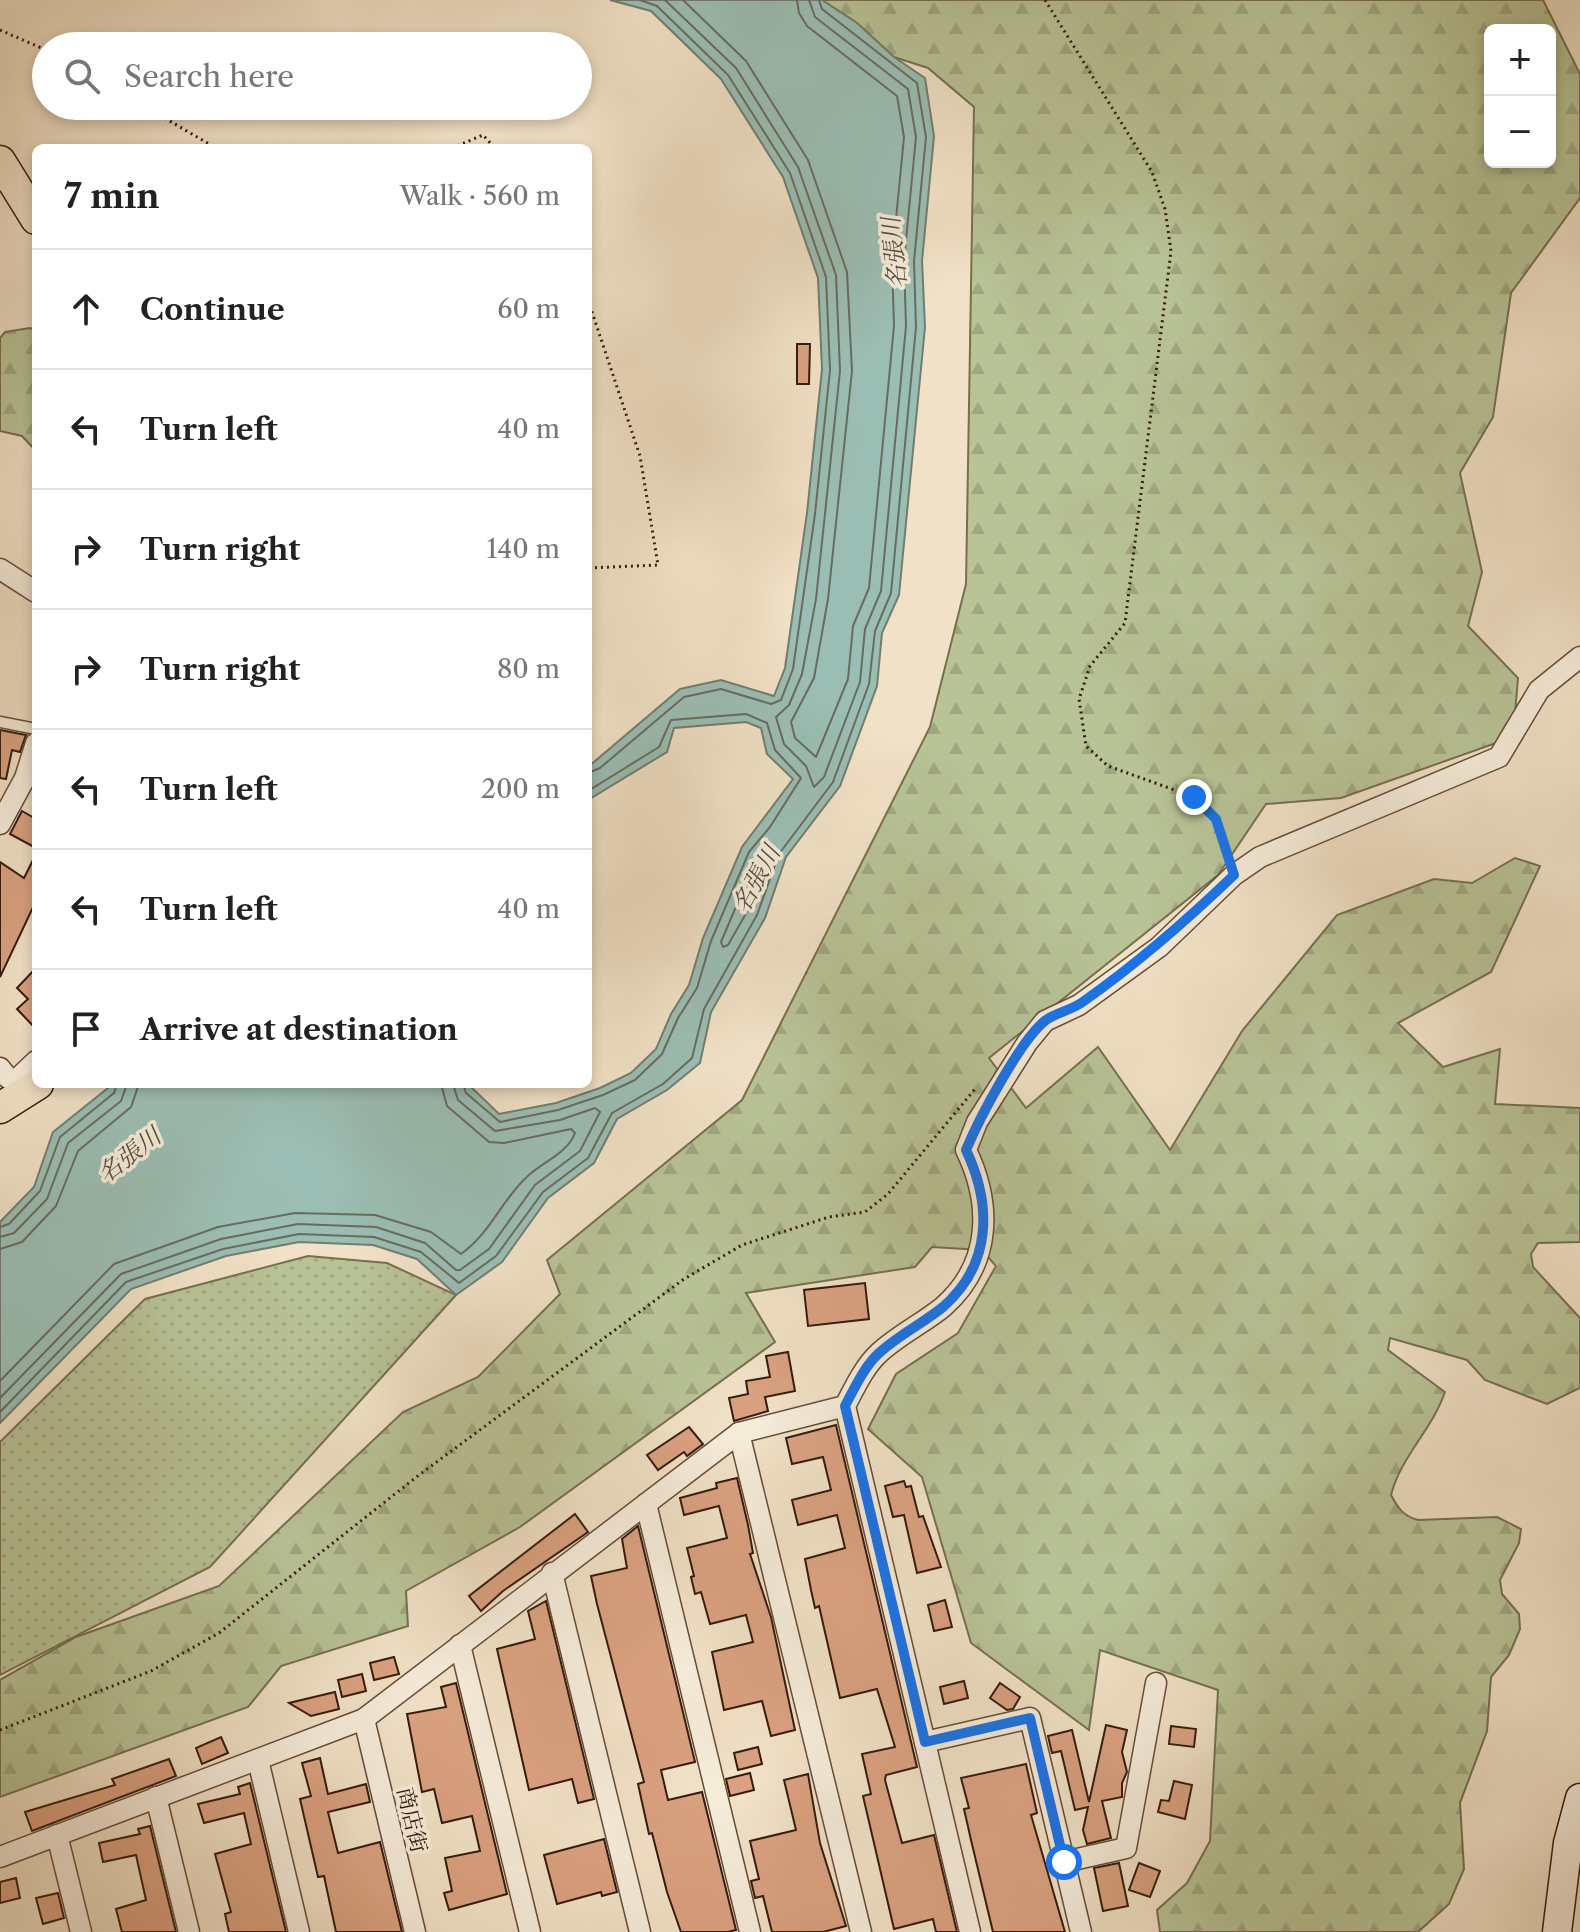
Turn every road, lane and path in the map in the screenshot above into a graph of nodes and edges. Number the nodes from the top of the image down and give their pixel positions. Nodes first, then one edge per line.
1 (1045, 0) edge
2 (0, 30) edge
3 (32, 44) edge
4 (168, 120) edge
5 (209, 144) edge
6 (462, 144) edge
7 (491, 144) edge
8 (0, 161) edge
9 (32, 213) edge
10 (592, 312) edge
11 (592, 568) edge
12 (0, 569) edge
13 (32, 589) edge
14 (1580, 657) edge
15 (0, 722) edge
16 (32, 728) edge
17 (32, 756) edge
18 (0, 824) edge
19 (1234, 875) junction
20 (32, 1065) edge
21 (0, 1068) edge
22 (980, 1082) dead end
23 (32, 1087) edge
24 (2, 1100) edge
25 (845, 1406) junction
26 (739, 1433) junction
27 (646, 1504) junction
28 (552, 1573) junction
29 (460, 1645) junction
30 (1156, 1683) dead end
31 (364, 1719) junction
32 (0, 1730) edge
33 (925, 1742) junction
34 (258, 1760) junction
35 (156, 1797) junction
36 (1580, 1798) edge
37 (57, 1835) junction
38 (0, 1857) edge
39 (1064, 1862) junction
40 (81, 1932) edge
41 (189, 1932) edge
42 (299, 1932) edge
43 (415, 1932) edge
44 (530, 1932) edge
45 (640, 1932) edge
46 (750, 1932) edge
47 (861, 1932) edge
48 (970, 1932) edge
49 (1081, 1932) edge
50 (1557, 1932) edge

1 - 19 path
2 - 3 path
4 - 5 path
6 - 7 path
8 - 9 main road
10 - 11 path
12 - 13 street
14 - 19 street
15 - 16 lane
17 - 18 street
19 - 25 street
20 - 21 street
22 - 32 path
23 - 24 main road
25 - 26 street
25 - 33 street
26 - 27 street
26 - 47 street
27 - 28 street
27 - 46 street
28 - 29 street
28 - 45 street
29 - 31 street
29 - 44 street
30 - 39 street
31 - 34 street
31 - 43 street, 商店街
33 - 39 street
33 - 48 street
34 - 35 street
34 - 42 street
35 - 37 street
35 - 41 street
36 - 50 street
37 - 38 street
37 - 40 street
39 - 49 street

